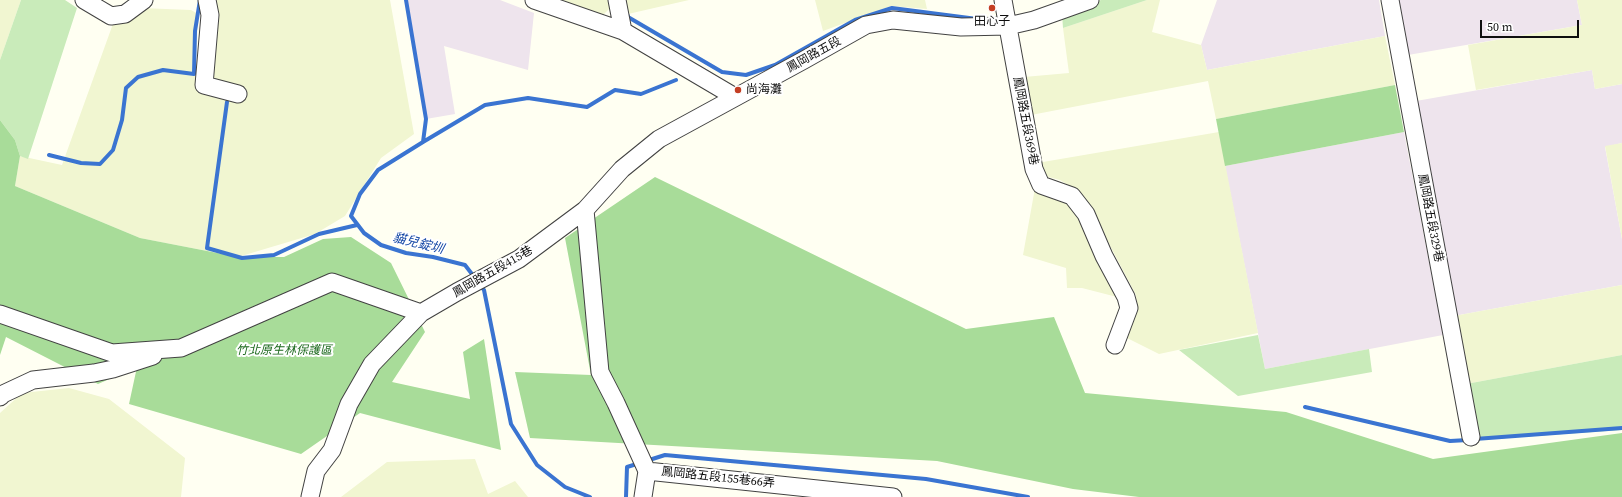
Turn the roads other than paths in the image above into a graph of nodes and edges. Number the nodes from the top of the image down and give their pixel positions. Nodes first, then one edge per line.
1 (84, 0) edge
2 (144, 0) edge
3 (207, 0) edge
4 (534, 0) edge
5 (617, 0) edge
6 (1003, 0) edge
7 (1090, 0) edge
8 (1390, 0) edge
9 (1008, 26) junction
10 (623, 31) junction
11 (238, 94) dead end
12 (735, 96) junction
13 (585, 210) junction
14 (421, 313) junction
15 (0, 314) edge
16 (1115, 345) dead end
17 (181, 348) junction
18 (0, 397) edge
19 (1471, 437) dead end
20 (647, 471) junction
21 (310, 497) edge
22 (643, 497) edge
23 (893, 497) edge

1 - 2 street
3 - 11 street
4 - 10 street
5 - 10 street
6 - 9 street, 鳳岡路五段369巷
7 - 9 street, 鳳岡路五段
8 - 19 street, 鳳岡路五段329巷
9 - 12 street, 鳳岡路五段
9 - 16 street, 鳳岡路五段369巷
10 - 12 street
12 - 13 street, 鳳岡路五段415巷
13 - 14 street, 鳳岡路五段415巷
13 - 20 street, 鳳岡路五段155巷66弄
14 - 17 street
14 - 21 street, 鳳岡路五段415巷
15 - 17 street
17 - 18 street
20 - 22 street
20 - 23 street, 鳳岡路五段155巷66弄

